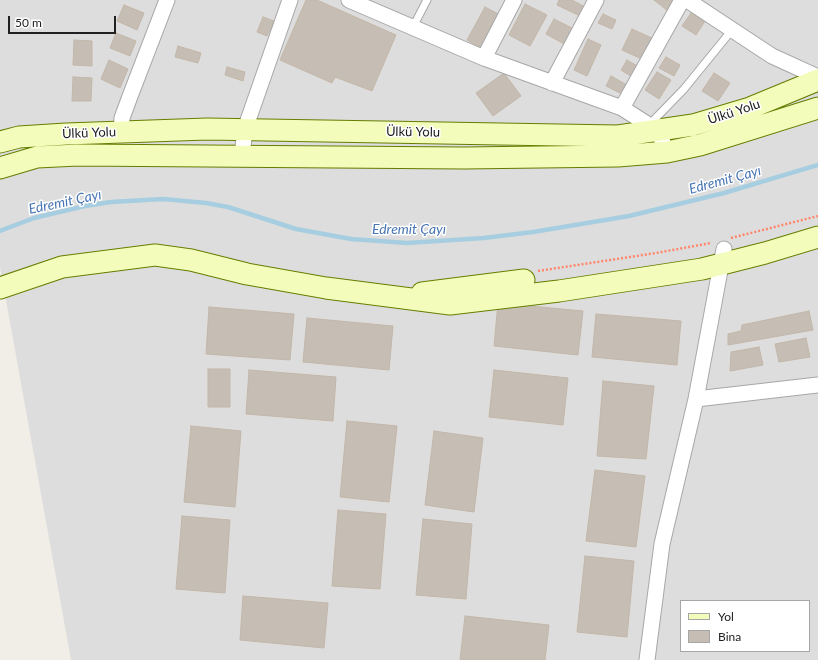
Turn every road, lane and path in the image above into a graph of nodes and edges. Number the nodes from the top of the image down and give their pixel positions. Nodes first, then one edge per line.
1 (168, 0) edge
2 (290, 0) edge
3 (349, 0) edge
4 (427, 0) edge
5 (514, 0) edge
6 (596, 0) edge
7 (682, 0) edge
8 (686, 0) edge
9 (709, 7) edge
10 (413, 27) junction
11 (732, 30) junction
12 (484, 58) junction
13 (818, 79) edge
14 (552, 82) junction
15 (622, 108) junction
16 (818, 108) edge
17 (654, 128) junction
18 (245, 129) junction
19 (121, 132) junction
20 (0, 142) edge
21 (667, 152) junction
22 (242, 156) junction
23 (0, 168) edge
24 (818, 216) edge
25 (818, 223) edge
26 (818, 237) edge
27 (721, 249) junction
28 (530, 272) dead end
29 (0, 288) edge
30 (818, 385) edge
31 (696, 399) junction
32 (647, 660) edge

1 - 19 street
2 - 18 street
3 - 10 street
4 - 10 lane
5 - 12 street
6 - 14 street
7 - 15 street
8 - 9 street
9 - 11 street
10 - 12 street
11 - 13 street
11 - 17 lane
12 - 14 street
13 - 17 main road, Ülkü Yolu
14 - 15 street
15 - 17 street
16 - 21 main road, Ülkü Yolu
17 - 18 main road, Ülkü Yolu
17 - 21 street
18 - 19 main road, Ülkü Yolu
18 - 22 street
19 - 20 main road, Ülkü Yolu
21 - 22 main road, Ülkü Yolu
22 - 23 main road, Ülkü Yolu
24 - 27 path
25 - 27 main road
26 - 27 main road
27 - 28 path
27 - 29 main road
27 - 31 street
30 - 31 street
31 - 32 street

